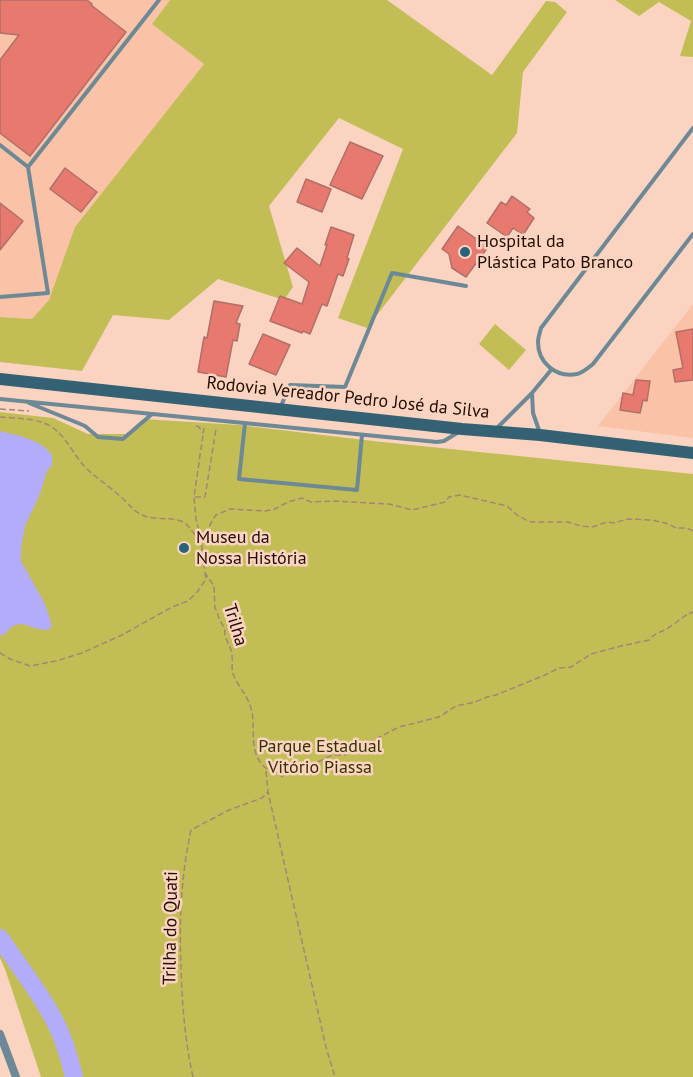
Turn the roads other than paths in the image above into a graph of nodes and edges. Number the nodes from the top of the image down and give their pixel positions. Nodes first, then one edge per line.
1 (159, 0) edge
2 (693, 128) edge
3 (0, 145) edge
4 (28, 167) junction
5 (693, 234) edge
6 (466, 286) dead end
7 (0, 297) edge
8 (550, 370) junction
9 (0, 379) edge
10 (532, 393) junction
11 (0, 399) edge
12 (25, 402) junction
13 (279, 410) junction
14 (152, 414) junction
15 (245, 423) junction
16 (462, 429) junction
17 (493, 432) junction
18 (362, 435) junction
19 (540, 435) junction
20 (693, 453) edge
21 (0, 1034) edge
22 (16, 1077) edge

1 - 4 lane
2 - 8 lane
3 - 4 lane
4 - 7 lane
5 - 8 lane
6 - 13 lane
8 - 10 lane
9 - 13 main road, Rodovia Vereador Pedro José da Silva
10 - 17 lane
10 - 19 lane
11 - 12 lane
12 - 14 lane
12 - 14 lane
13 - 16 main road, Rodovia Vereador Pedro José da Silva
14 - 15 lane
15 - 18 lane
15 - 18 lane
16 - 17 main road, Rodovia Vereador Pedro José da Silva
16 - 18 lane
17 - 19 main road, Rodovia Vereador Pedro José da Silva
19 - 20 main road, Rodovia Vereador Pedro José da Silva
21 - 22 street

